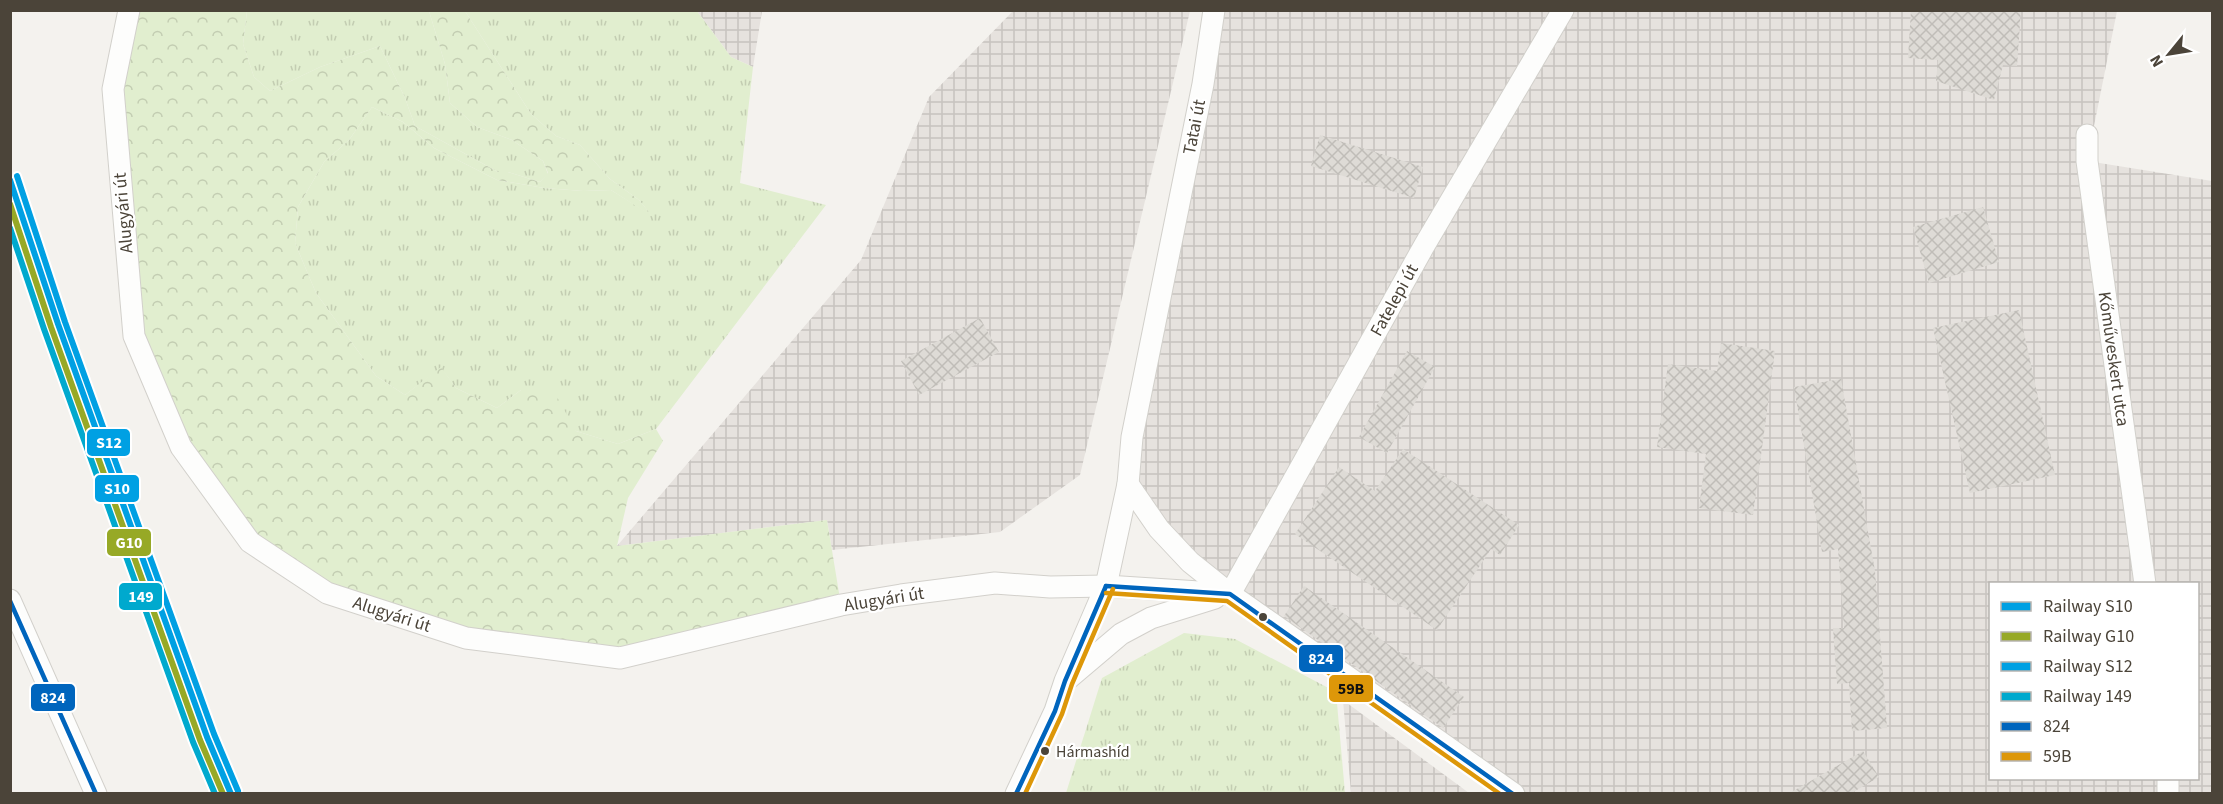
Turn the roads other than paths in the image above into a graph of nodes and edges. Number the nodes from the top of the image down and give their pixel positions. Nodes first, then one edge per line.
1 (129, 10) edge
2 (1214, 10) edge
3 (1563, 10) edge
4 (2086, 135) dead end
5 (1128, 484) junction
6 (2145, 582) edge
7 (1106, 586) junction
8 (1230, 594) junction
9 (10, 600) edge
10 (1065, 681) junction
11 (96, 794) edge
12 (1016, 794) edge
13 (1514, 794) edge

1 - 7 street, Alugyári út
2 - 5 street, Tatai út
3 - 8 street, Fatelepi út
4 - 6 street, Kőműveskert utca
5 - 7 street, Tatai út
5 - 8 street
7 - 8 street, Alugyári út
7 - 10 street, Tatai út
8 - 10 street
8 - 13 street
9 - 11 street
10 - 12 street, Tatai út

